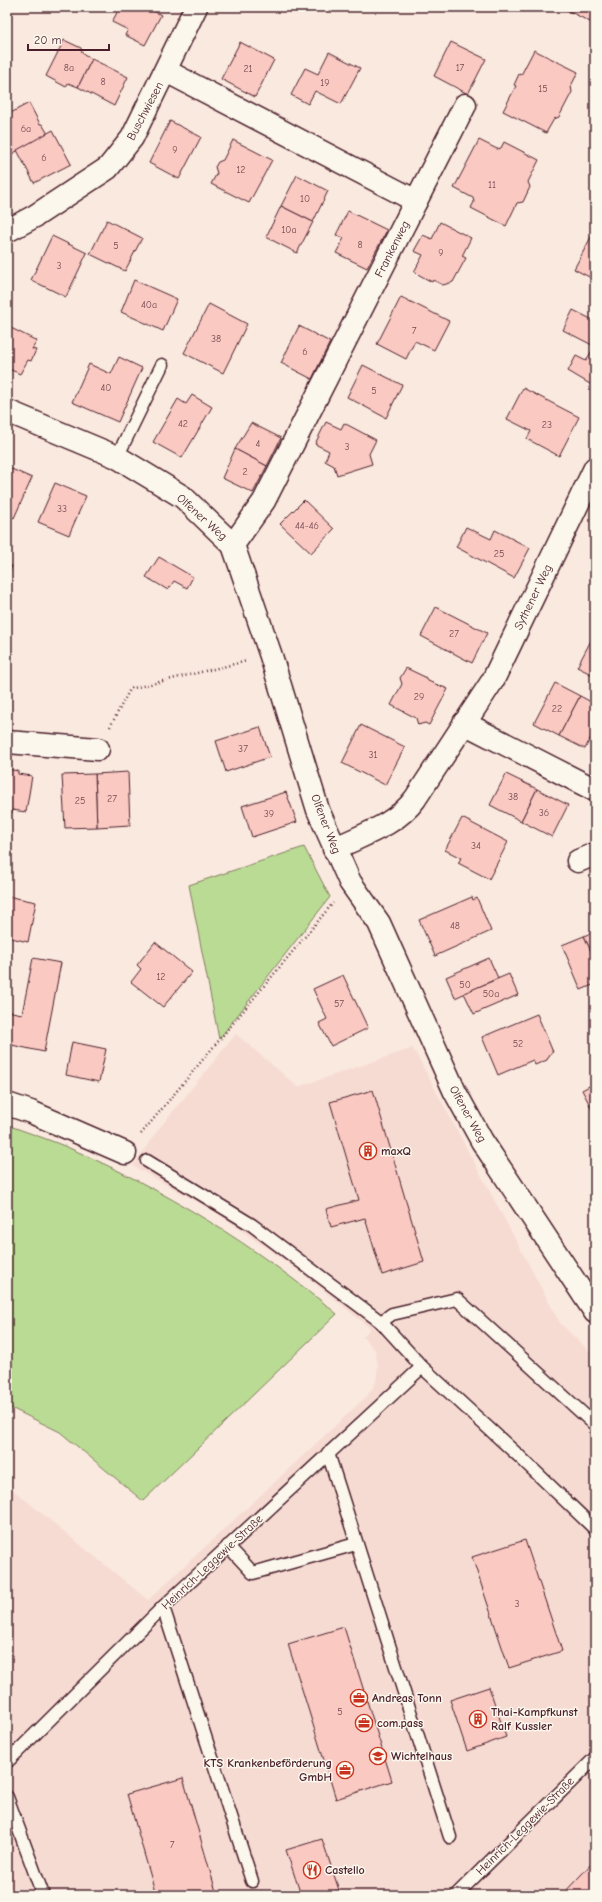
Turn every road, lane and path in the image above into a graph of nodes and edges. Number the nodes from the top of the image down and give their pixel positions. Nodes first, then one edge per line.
1 (196, 7) edge
2 (166, 71) junction
3 (465, 105) dead end
4 (416, 201) junction
5 (7, 231) edge
6 (162, 364) dead end
7 (7, 411) edge
8 (117, 457) junction
9 (595, 468) edge
10 (233, 545) junction
11 (271, 656) junction
12 (464, 723) junction
13 (7, 742) edge
14 (98, 749) joint
15 (595, 790) edge
16 (334, 849) junction
17 (350, 882) junction
18 (7, 1104) edge
19 (125, 1153) joint
20 (147, 1161) dead end
21 (595, 1312) edge
22 (380, 1322) junction
23 (422, 1367) junction
24 (593, 1423) dead end
25 (328, 1453) junction
26 (595, 1529) edge
27 (356, 1544) junction
28 (228, 1546) junction
29 (164, 1607) junction
30 (595, 1758) edge
31 (7, 1762) edge
32 (7, 1797) edge
33 (450, 1837) dead end
34 (252, 1881) dead end
35 (43, 1895) edge
36 (456, 1895) edge

1 - 2 street, Buschwiesen
2 - 4 street
2 - 5 street, Buschwiesen
3 - 4 street, Frankenweg
4 - 10 street, Frankenweg
6 - 8 lane
7 - 8 street, Olfener Weg
8 - 10 street, Olfener Weg
9 - 12 street, Sythener Weg
10 - 11 street, Olfener Weg
11 - 14 path
11 - 16 street, Olfener Weg
12 - 15 street
12 - 16 street, Sythener Weg
13 - 14 street
16 - 17 street, Olfener Weg
17 - 19 path
17 - 21 street, Olfener Weg
18 - 19 street
20 - 22 lane
22 - 23 lane
22 - 24 lane
23 - 25 lane, Heinrich-Leggewie-Straße
23 - 26 lane
25 - 27 lane
25 - 28 lane, Heinrich-Leggewie-Straße
27 - 28 lane
27 - 33 lane
28 - 29 lane, Heinrich-Leggewie-Straße
29 - 31 lane, Heinrich-Leggewie-Straße
29 - 34 lane
30 - 36 lane, Heinrich-Leggewie-Straße
32 - 35 lane

